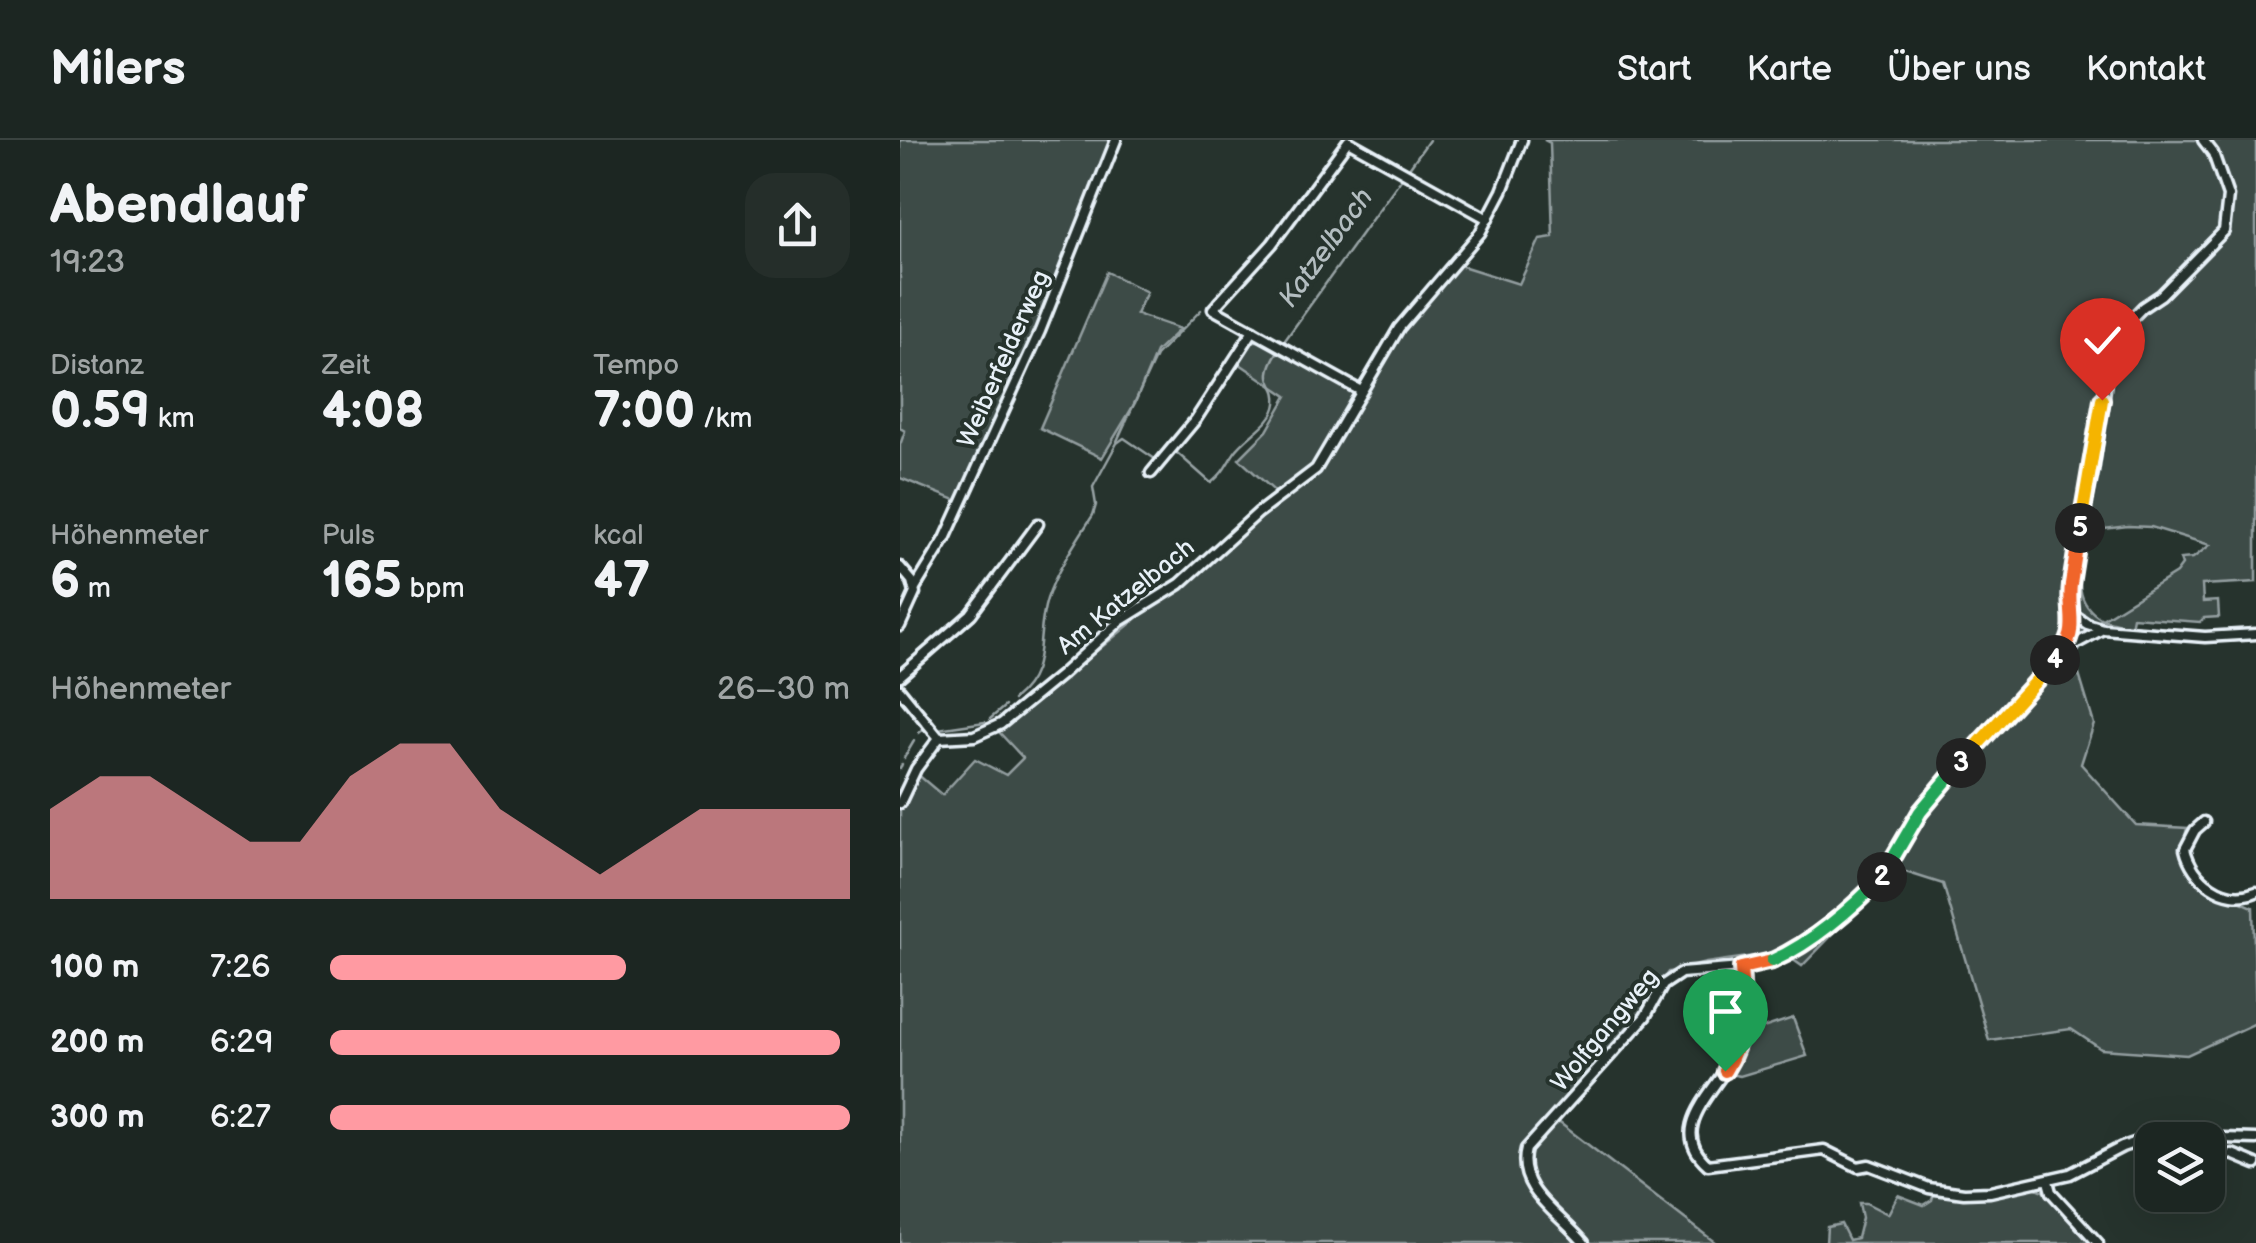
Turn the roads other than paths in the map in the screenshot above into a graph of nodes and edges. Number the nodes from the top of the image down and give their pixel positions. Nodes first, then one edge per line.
1 (1116, 140) edge
2 (1348, 140) edge
3 (1522, 140) edge
4 (2204, 140) edge
5 (1488, 219) junction
6 (1253, 331) junction
7 (1361, 391) junction
8 (1151, 473) dead end
9 (1038, 524) dead end
10 (900, 567) edge
11 (915, 588) junction
12 (2074, 615) junction
13 (900, 626) edge
14 (2103, 628) junction
15 (2256, 634) edge
16 (2066, 649) junction
17 (900, 676) edge
18 (900, 690) edge
19 (939, 738) junction
20 (900, 803) edge
21 (2204, 822) dead end
22 (2256, 892) edge
23 (1741, 968) junction
24 (2256, 1139) edge
25 (2232, 1154) dead end
26 (2256, 1164) edge
27 (2048, 1182) junction
28 (1584, 1243) edge
29 (2098, 1243) edge

1 - 11 street, Weiberfelderweg
2 - 5 street
2 - 6 street
3 - 5 street, Am Katzelbach
4 - 12 street
5 - 7 street, Am Katzelbach
6 - 7 street
6 - 8 street
7 - 19 street, Am Katzelbach
9 - 17 street
10 - 11 street
11 - 13 street, Weiberfelderweg
12 - 14 street
12 - 16 street
14 - 15 street
14 - 16 street
16 - 23 street, Wolfgangweg
18 - 19 street
19 - 20 street
21 - 22 street
23 - 27 street
23 - 28 street, Wolfgangweg
24 - 27 street
25 - 26 street
27 - 29 street

